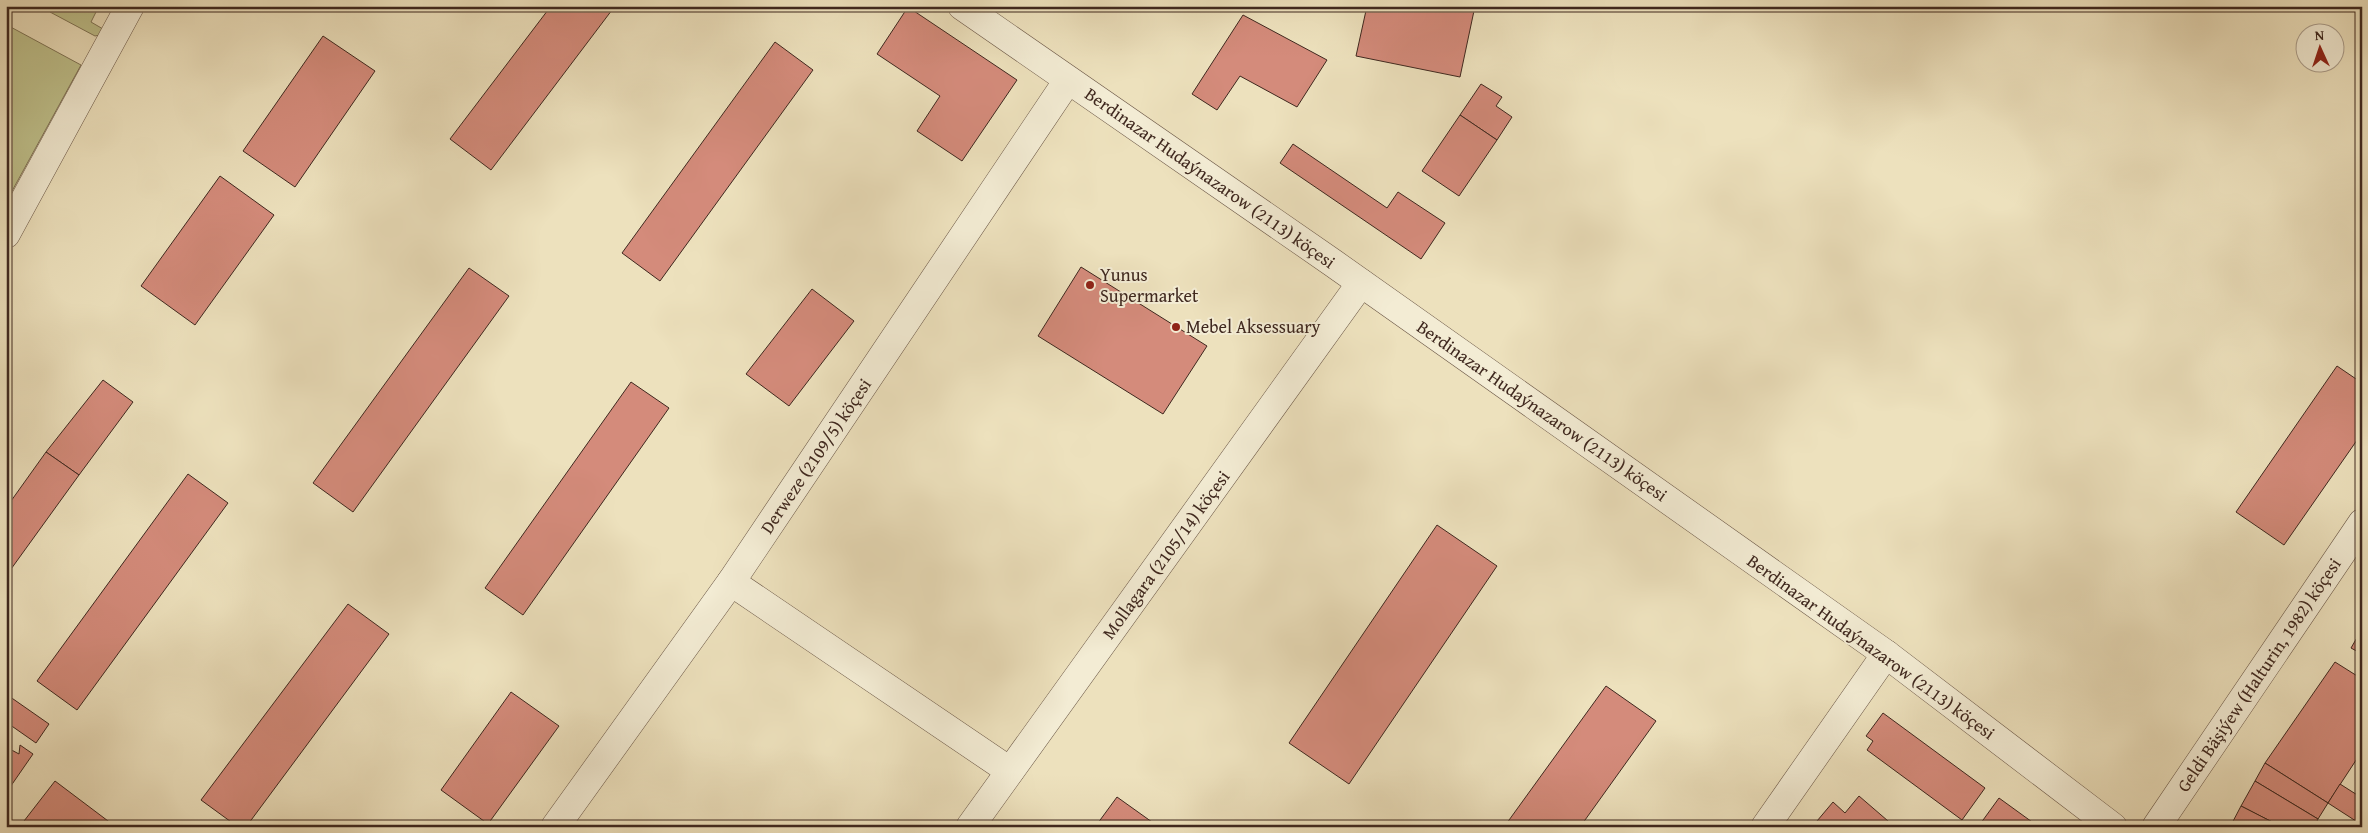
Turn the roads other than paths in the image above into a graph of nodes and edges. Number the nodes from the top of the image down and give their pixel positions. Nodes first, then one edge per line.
1 (130, 6) edge
2 (962, 6) edge
3 (1068, 80) junction
4 (6, 234) edge
5 (1361, 284) junction
6 (2362, 523) edge
7 (731, 582) junction
8 (1886, 654) junction
9 (1010, 771) junction
10 (555, 827) edge
11 (970, 827) edge
12 (1765, 827) edge
13 (2114, 827) edge
14 (2156, 827) edge

1 - 4 street
2 - 3 street, Berdinazar Hudaýnazarow (2113) köçesi
3 - 5 street, Berdinazar Hudaýnazarow (2113) köçesi
3 - 7 street, Derweze (2109/5) köçesi
5 - 8 street, Berdinazar Hudaýnazarow (2113) köçesi
5 - 9 street, Mollagara (2105/14) köçesi
6 - 14 street, Geldi Bäşiýew (Halturin, 1982) köçesi
7 - 9 street
7 - 10 street, Derweze (2109/5) köçesi
8 - 12 street
8 - 13 street, Berdinazar Hudaýnazarow (2113) köçesi
9 - 11 street, Mollagara (2105/14) köçesi

